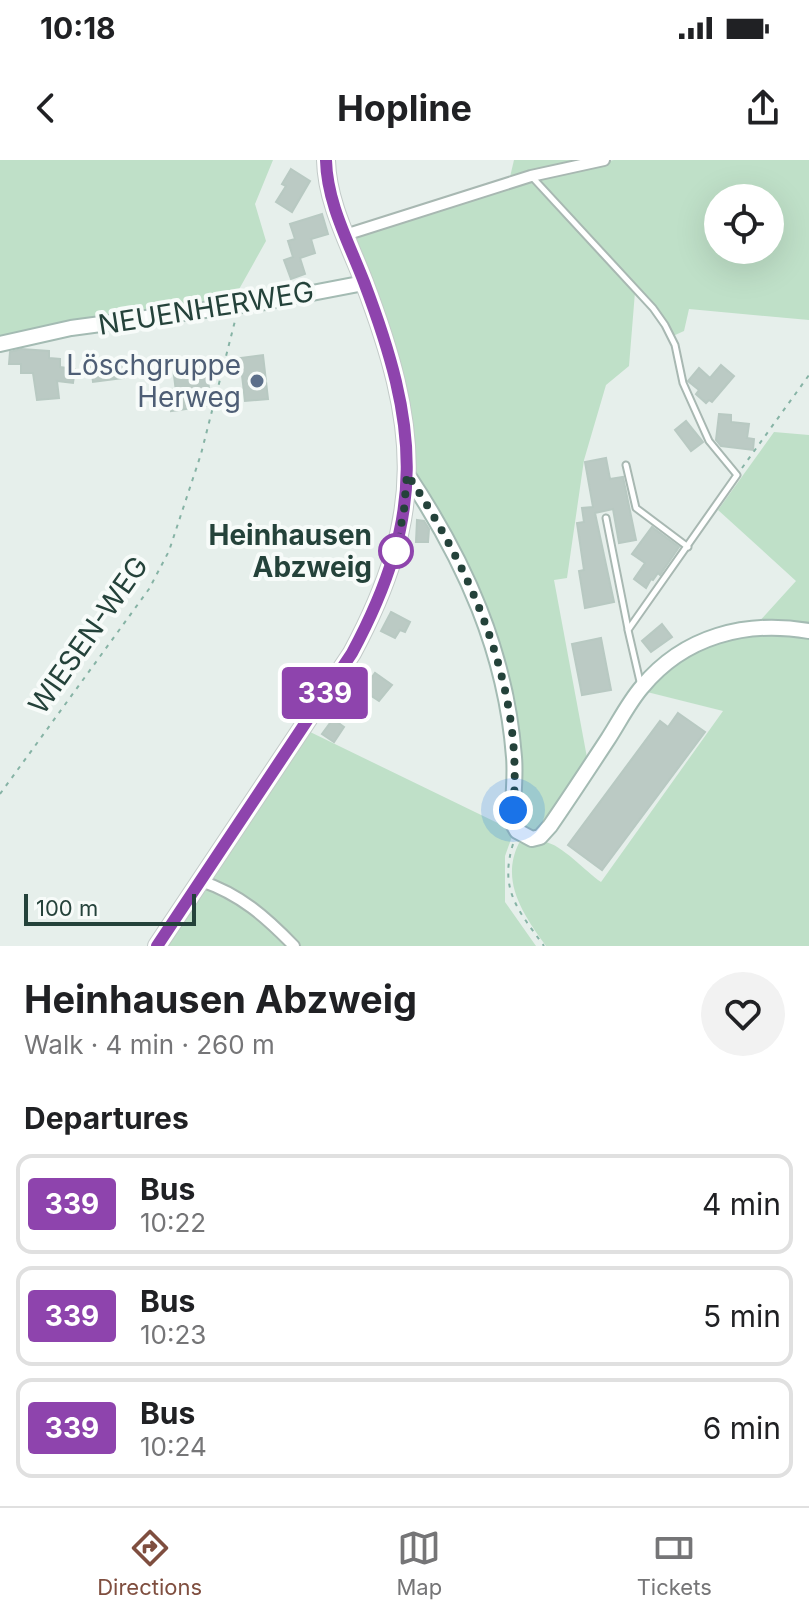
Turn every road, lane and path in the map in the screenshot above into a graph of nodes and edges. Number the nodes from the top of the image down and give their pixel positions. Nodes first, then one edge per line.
1 (326, 160) edge
2 (604, 160) edge
3 (531, 176) junction
4 (345, 235) junction
5 (364, 283) junction
6 (238, 304) junction
7 (0, 344) edge
8 (809, 375) edge
9 (626, 465) dead end
10 (407, 474) junction
11 (737, 475) junction
12 (606, 518) dead end
13 (688, 547) junction
14 (628, 630) junction
15 (809, 631) edge
16 (641, 687) junction
17 (0, 794) edge
18 (517, 831) junction
19 (201, 881) junction
20 (157, 946) edge
21 (294, 946) edge
22 (544, 946) edge

1 - 4 main road
2 - 3 street
3 - 4 street
3 - 11 lane
4 - 5 main road
5 - 6 street, NEUENHERWEG
5 - 10 main road
6 - 7 street, NEUENHERWEG
6 - 17 path, WIESEN-WEG
8 - 11 path
9 - 13 lane
10 - 18 street
10 - 19 main road
11 - 13 lane
12 - 14 lane
13 - 14 lane
14 - 16 lane
15 - 16 street
16 - 18 street
18 - 22 path
19 - 20 main road
19 - 21 street

